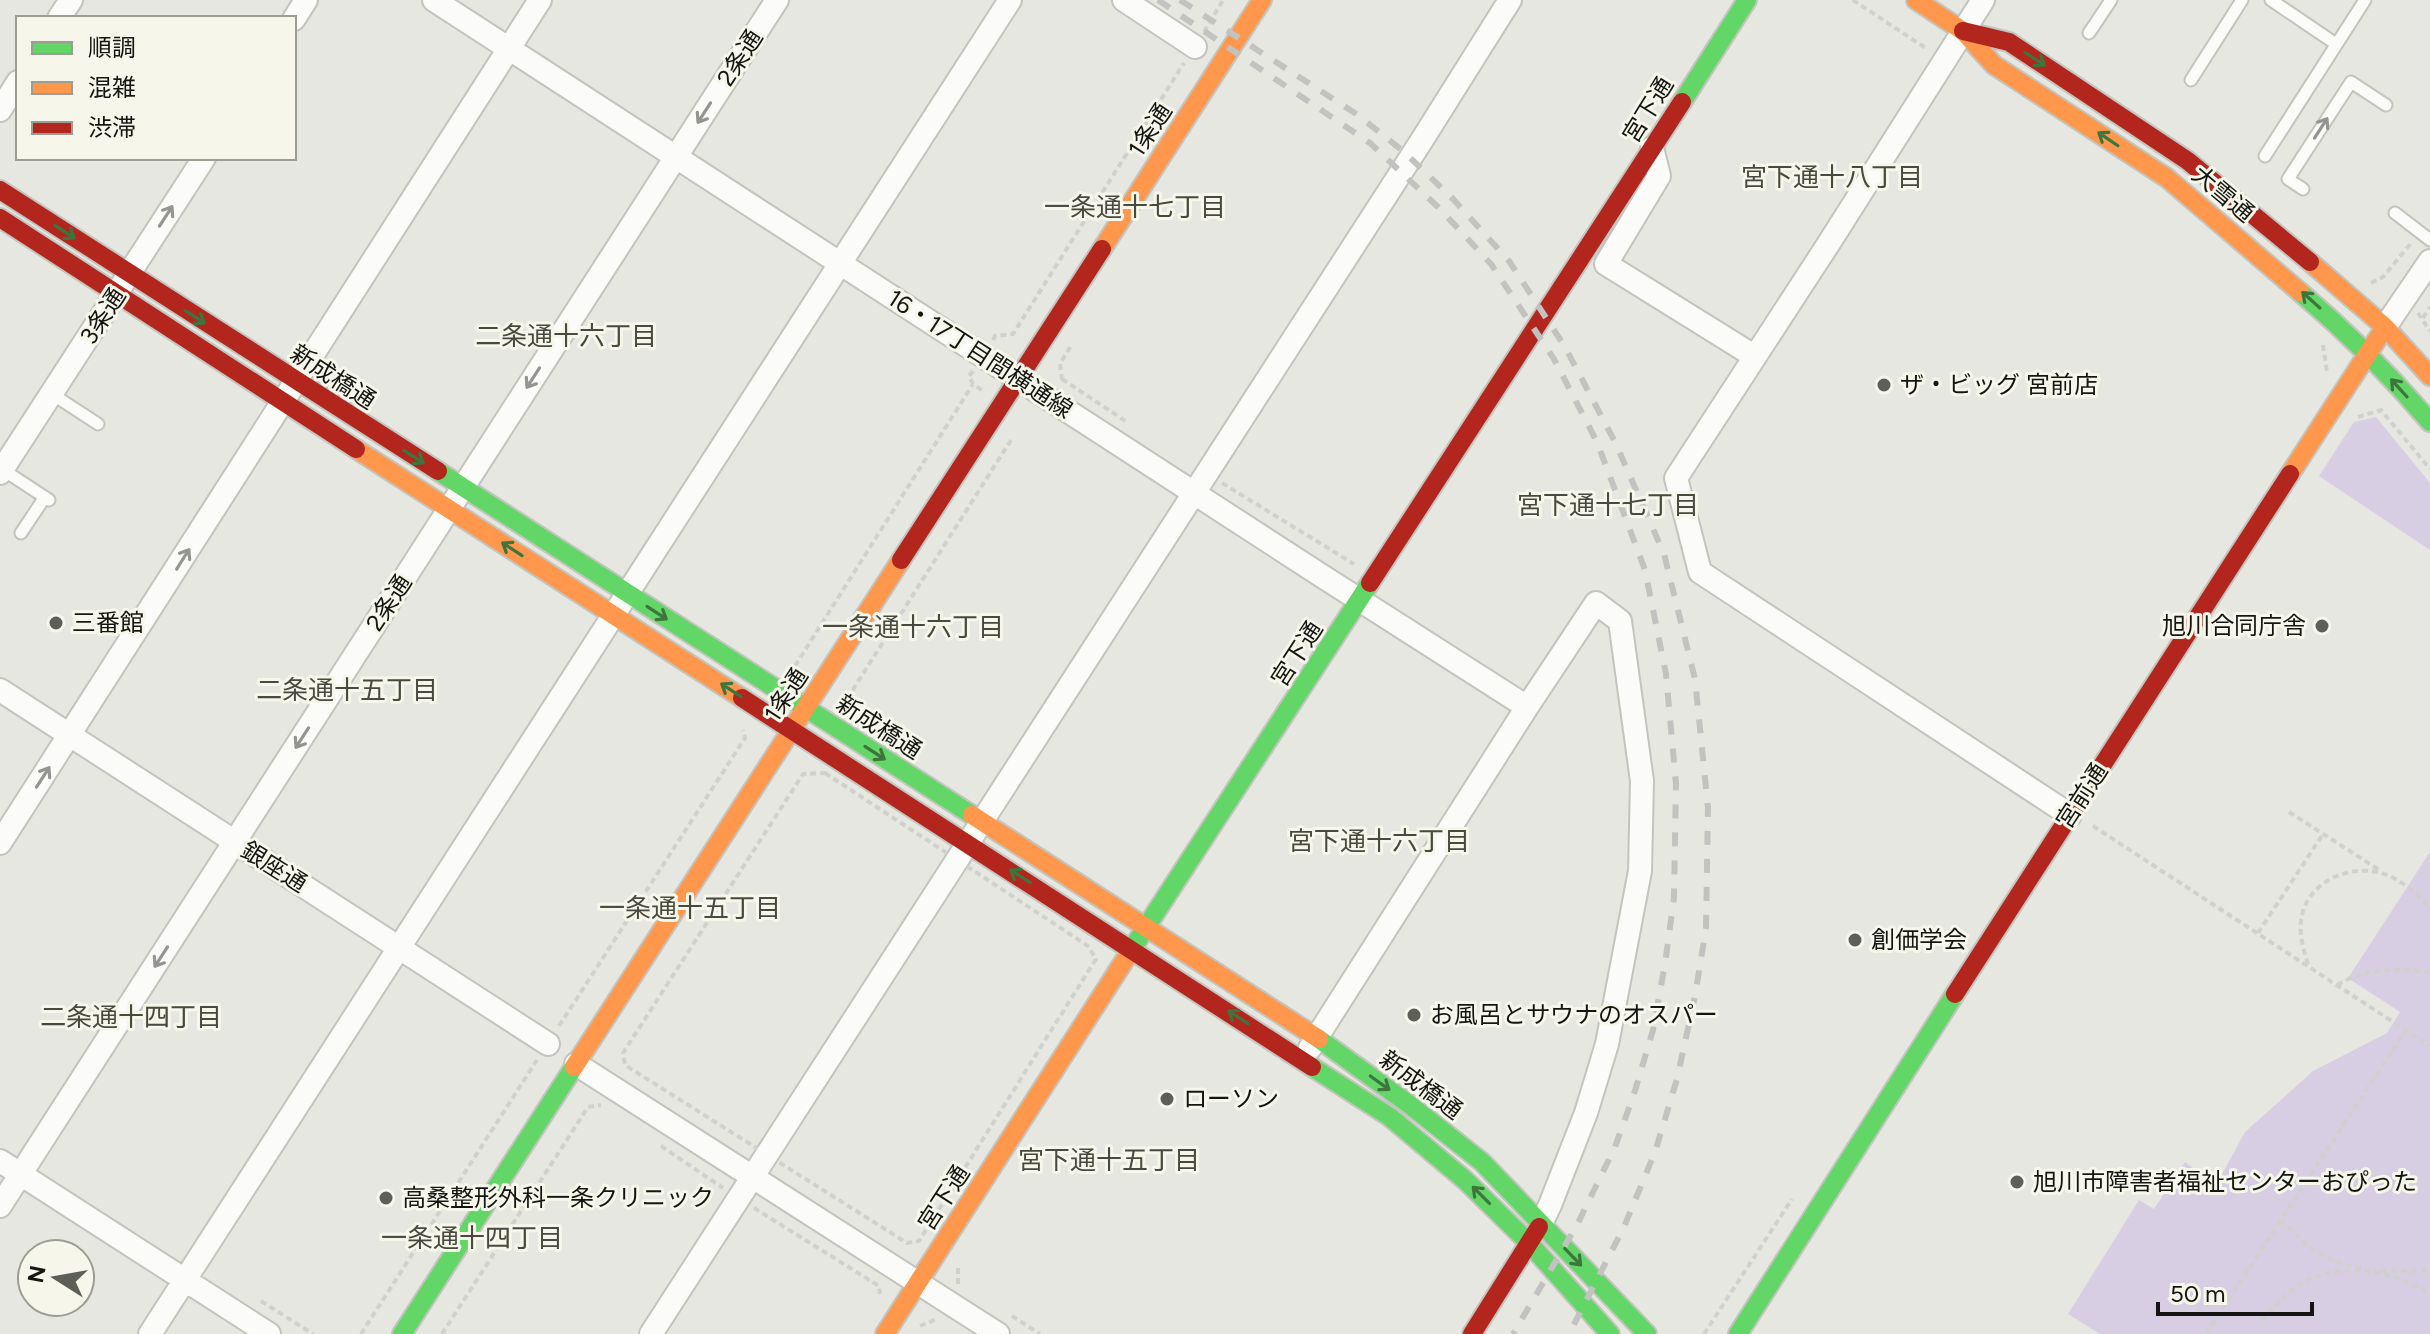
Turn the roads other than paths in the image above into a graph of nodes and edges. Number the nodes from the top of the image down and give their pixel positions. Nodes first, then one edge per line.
1 (434, 0) edge
2 (540, 0) edge
3 (777, 0) edge
4 (1010, 0) edge
5 (1124, 0) edge
6 (1262, 0) edge
7 (1510, 0) edge
8 (1747, 0) edge
9 (1916, 0) edge
10 (1983, 0) edge
11 (2111, 0) edge
12 (2242, 0) edge
13 (2271, 0) edge
14 (2365, 0) edge
15 (1963, 31) junction
16 (2089, 33) dead end
17 (2336, 44) junction
18 (1195, 47) road end
19 (509, 50) junction
20 (2191, 80) dead end
21 (16, 85) edge
22 (2386, 105) dead end
23 (0, 110) edge
24 (1652, 148) junction
25 (676, 156) junction
26 (2265, 156) dead end
27 (203, 160) edge
28 (2303, 189) dead end
29 (0, 190) edge
30 (2395, 213) dead end
31 (0, 218) edge
32 (2425, 236) edge
33 (2430, 261) edge
34 (840, 263) junction
35 (130, 275) junction
36 (117, 294) junction
37 (2385, 327) junction
38 (2368, 354) junction
39 (1754, 356) junction
40 (2430, 376) edge
41 (1018, 379) junction
42 (296, 382) junction
43 (52, 394) junction
44 (283, 402) junction
45 (2430, 422) edge
46 (98, 424) dead end
47 (1, 471) edge
48 (463, 488) junction
49 (1193, 493) junction
50 (450, 509) junction
51 (21, 533) dead end
52 (627, 594) junction
53 (1361, 600) junction
54 (614, 615) junction
55 (0, 690) edge
56 (1527, 707) junction
57 (806, 709) junction
58 (792, 730) junction
59 (70, 735) junction
60 (2070, 815) junction
61 (981, 821) junction
62 (968, 842) junction
63 (0, 843) edge
64 (234, 843) junction
65 (1146, 927) junction
66 (399, 947) junction
67 (1132, 949) junction
68 (1317, 1037) junction
69 (548, 1044) road end
70 (1304, 1060) junction
71 (576, 1064) junction
72 (0, 1161) edge
73 (20, 1174) junction
74 (753, 1177) junction
75 (0, 1206) edge
76 (1535, 1233) junction
77 (185, 1279) junction
78 (918, 1283) junction
79 (150, 1334) edge
80 (269, 1334) edge
81 (402, 1334) edge
82 (651, 1334) edge
83 (885, 1334) edge
84 (998, 1334) edge
85 (1472, 1334) edge
86 (1610, 1334) edge
87 (1647, 1334) edge
88 (1738, 1334) edge

1 - 19 street, 16・17丁目間横通線
2 - 19 street
3 -> 25 street, 2条通
4 - 34 street
5 - 18 street
6 - 41 street, 1条通
7 - 49 street
8 - 24 street, 宮下通
9 - 15 street, 大雪通
10 - 15 street
11 - 16 lane
12 - 20 lane
13 - 17 lane
14 - 17 lane
15 -> 37 street, 大雪通
38 -> 15 street, 大雪通
15 - 39 street
17 - 26 lane
19 - 25 street, 16・17丁目間横通線
19 - 42 street
21 - 23 street
28 -> 22 lane
24 - 39 street
24 - 53 street, 宮下通
25 - 34 street, 16・17丁目間横通線
25 -> 48 street, 2条通
35 -> 27 street, 3条通
29 -> 35 street, 新成橋通
30 - 32 lane
31 - 36 street, 新成橋通
33 - 37 street, 宮前通
34 - 41 street, 16・17丁目間横通線
34 - 52 street
35 - 36 street, 3条通
35 -> 42 street, 新成橋通
36 - 43 street, 3条通
36 - 44 street, 新成橋通
37 - 38 street, 宮前通
37 - 40 street, 大雪通
45 -> 38 street, 大雪通
38 - 60 street, 宮前通
39 - 60 street
41 - 49 street, 16・17丁目間横通線
41 - 57 street, 1条通
42 - 44 street
42 -> 48 street, 新成橋通
43 - 46 lane
43 - 47 street, 3条通
44 - 50 street, 新成橋通
59 -> 44 street
47 - 51 lane
48 - 50 street, 2条通
48 - 52 street, 新成橋通
49 - 53 street, 16・17丁目間横通線
49 - 61 street
54 -> 50 street, 新成橋通
50 -> 64 street, 2条通
52 - 54 street
52 -> 57 street, 新成橋通
53 - 56 street, 16・17丁目間横通線
53 - 65 street, 宮下通
58 -> 54 street, 新成橋通
54 - 66 street
55 - 59 street, 銀座通
56 - 68 street
56 - 76 street
57 - 58 street, 1条通
57 -> 61 street, 新成橋通
58 - 62 street, 新成橋通
58 - 71 street, 1条通
63 -> 59 street
59 - 64 street, 銀座通
60 - 88 street, 宮前通
61 - 62 street
61 - 65 street, 新成橋通
67 -> 62 street, 新成橋通
62 - 74 street
64 - 66 street, 銀座通
64 -> 73 street, 2条通
65 - 67 street, 宮下通
65 - 68 street, 新成橋通
66 - 69 street, 銀座通
66 - 77 street
70 -> 67 street, 新成橋通
67 - 78 street, 宮下通
68 - 70 street
68 -> 76 street, 新成橋通
76 -> 70 street, 新成橋通
71 - 74 street
71 - 81 street, 1条通
72 - 73 street
73 - 75 street, 2条通
73 - 77 street
74 - 78 street
74 - 82 street
76 - 85 street
76 - 86 street, 新成橋通
76 -> 87 street, 新成橋通
77 - 79 street
77 - 80 street
78 - 83 street, 宮下通
78 - 84 street

